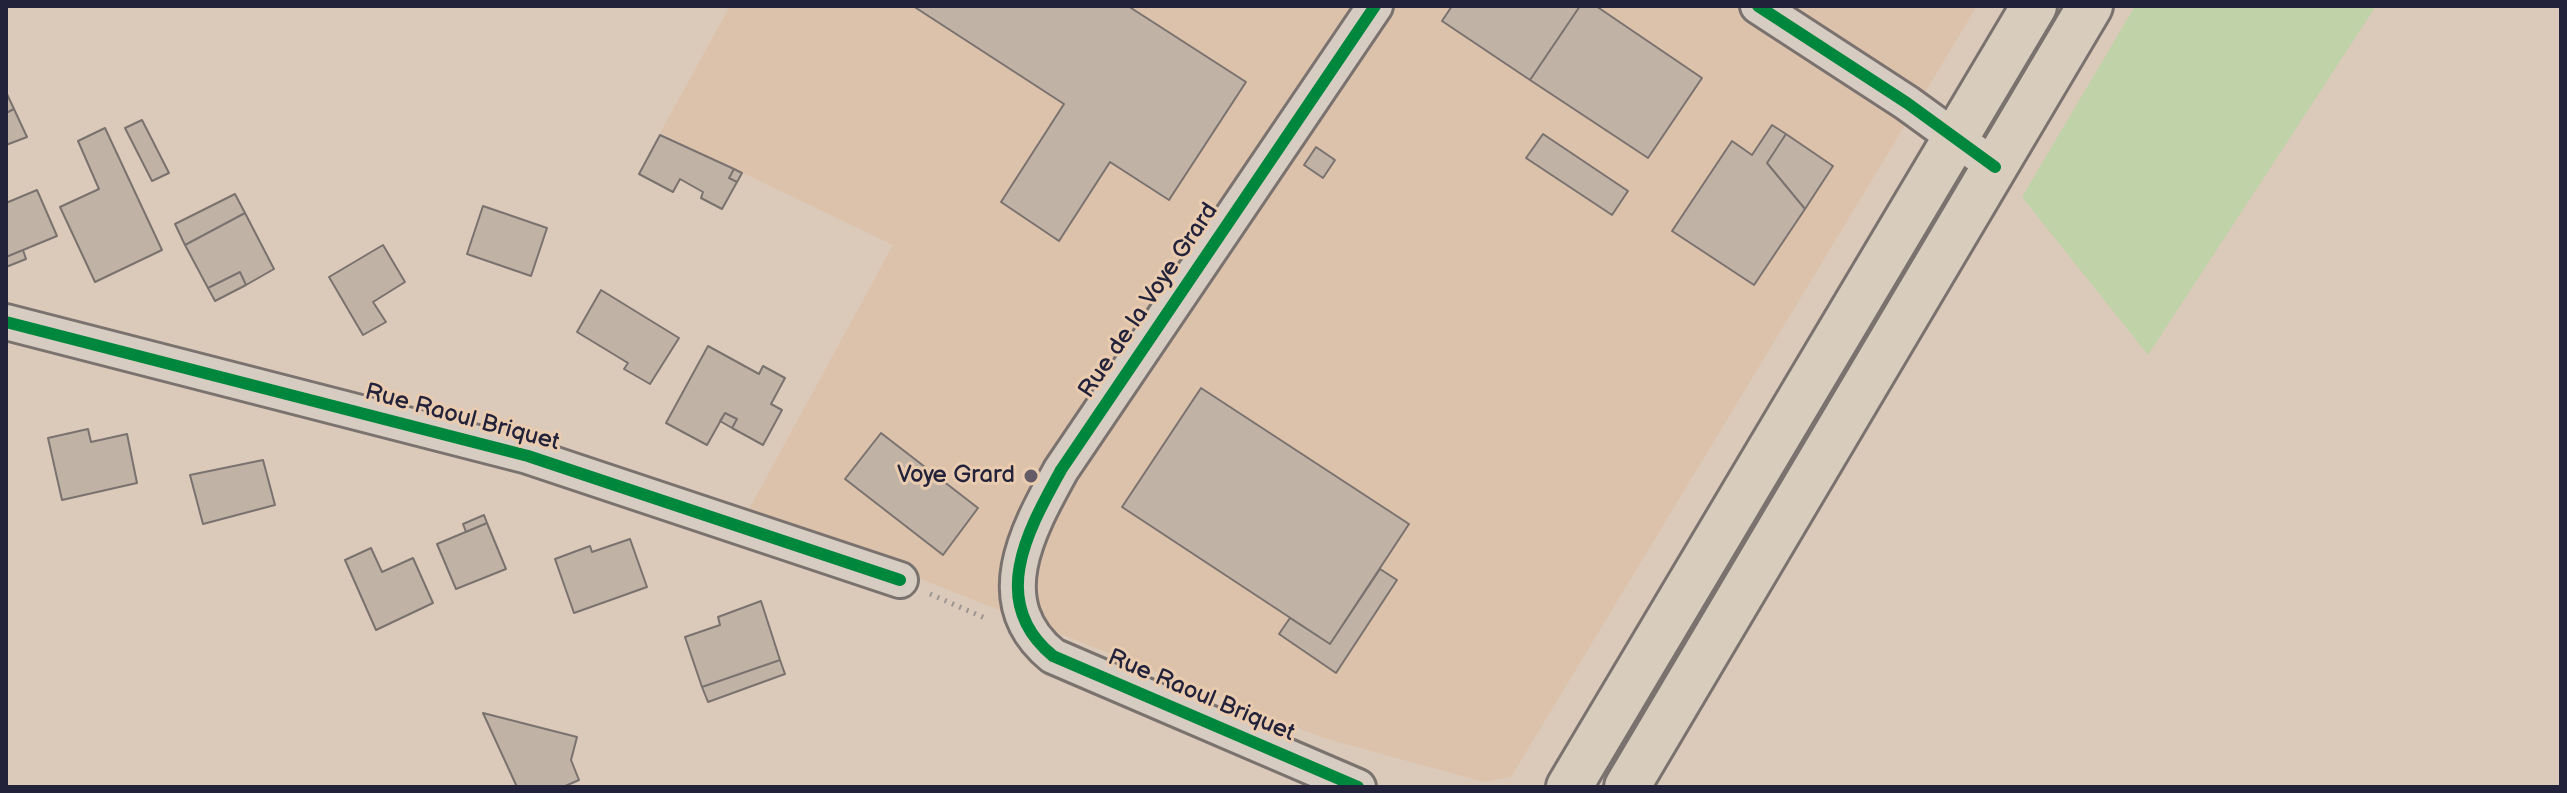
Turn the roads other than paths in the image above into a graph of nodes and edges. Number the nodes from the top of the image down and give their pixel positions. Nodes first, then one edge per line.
1 (1375, 6) edge
2 (1758, 6) edge
3 (2034, 6) edge
4 (2090, 6) edge
5 (1956, 139) junction
6 (1995, 167) junction
7 (6, 322) edge
8 (900, 580) road end
9 (1032, 639) joint
10 (1358, 787) edge
11 (1569, 787) edge
12 (1627, 787) edge

1 - 9 street, Rue de la Voye Grard
2 - 5 street
3 - 5 main road
4 - 6 main road
5 - 6 street
5 - 11 main road
6 - 12 main road
7 - 8 street, Rue Raoul Briquet
9 - 10 street, Rue Raoul Briquet

